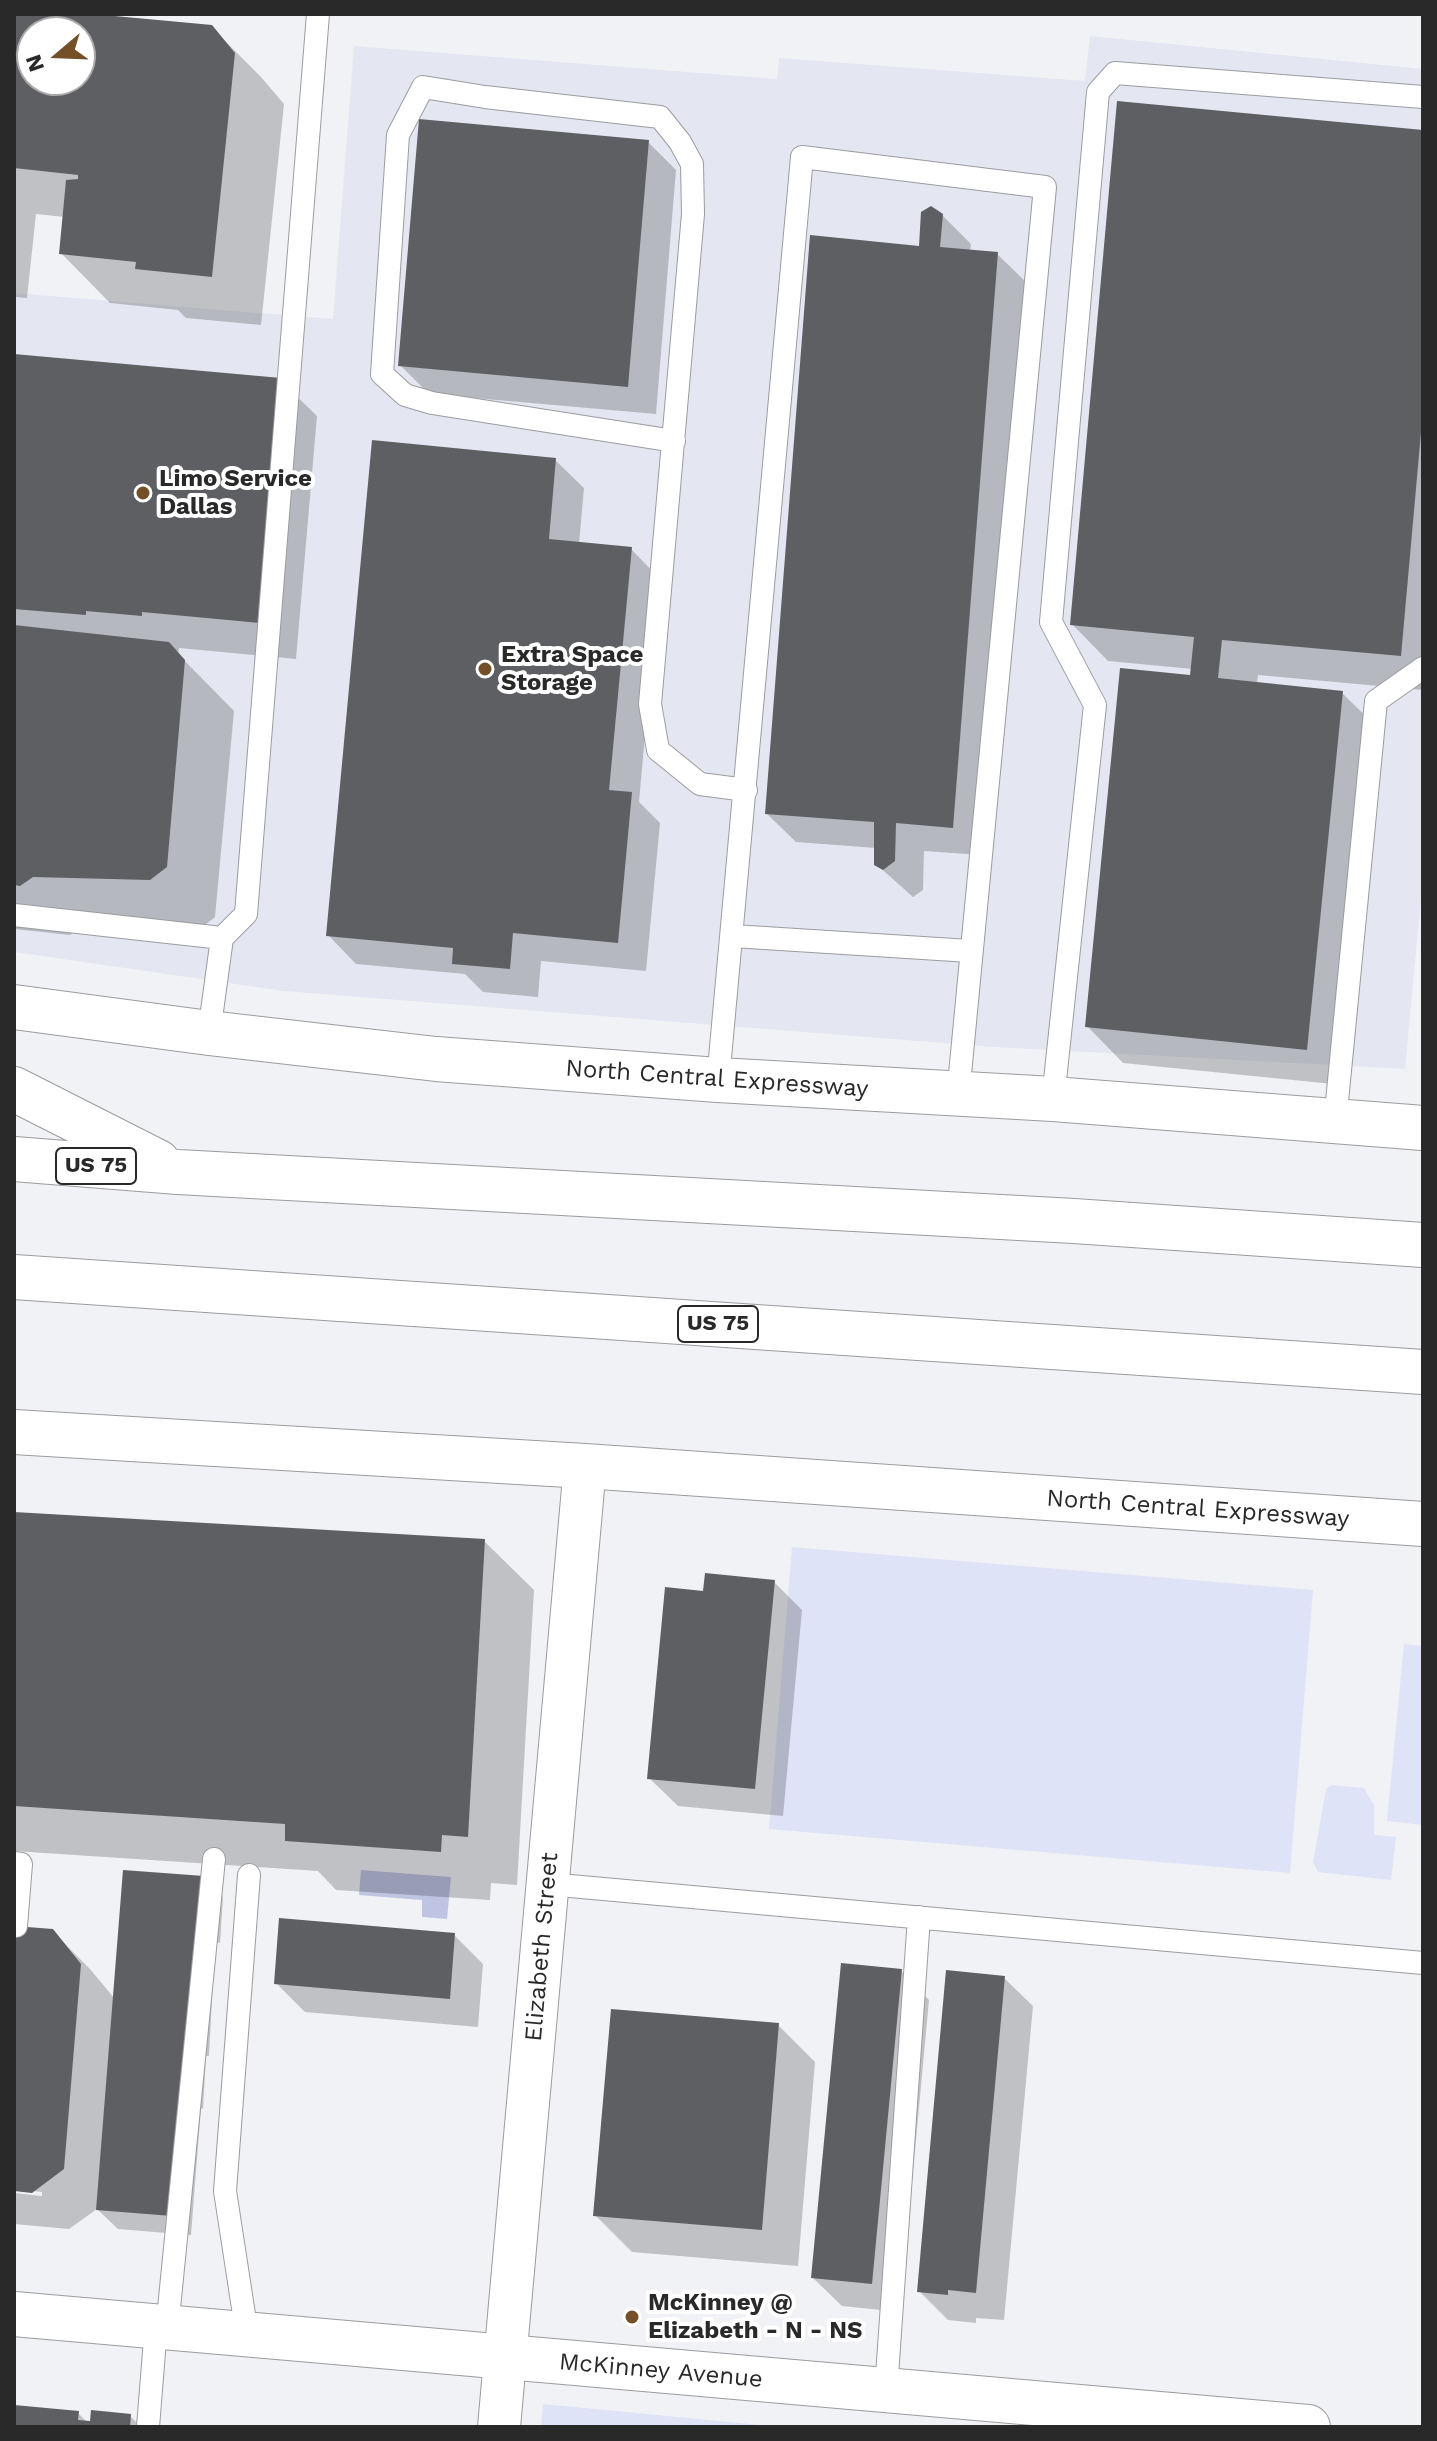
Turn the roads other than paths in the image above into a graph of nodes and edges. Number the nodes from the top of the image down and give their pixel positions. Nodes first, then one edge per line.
1 (318, 14) edge
2 (1423, 97) edge
3 (674, 441) junction
4 (1423, 668) edge
5 (746, 790) junction
6 (14, 915) edge
7 (733, 936) junction
8 (222, 938) junction
9 (970, 951) junction
10 (14, 1007) edge
11 (209, 1033) junction
12 (718, 1080) junction
13 (14, 1089) edge
14 (958, 1095) junction
15 (1053, 1099) junction
16 (1335, 1122) junction
17 (1423, 1128) edge
18 (14, 1159) edge
19 (178, 1172) junction
20 (1423, 1245) edge
21 (14, 1277) edge
22 (1423, 1372) edge
23 (14, 1432) edge
24 (585, 1466) junction
25 (1423, 1524) edge
26 (214, 1859) dead end
27 (14, 1863) edge
28 (249, 1875) dead end
29 (548, 1884) junction
30 (919, 1917) junction
31 (16, 1926) dead end
32 (1423, 1963) edge
33 (14, 2314) edge
34 (161, 2327) junction
35 (247, 2334) junction
36 (505, 2357) junction
37 (886, 2390) junction
38 (148, 2427) edge
39 (499, 2427) edge
40 (1308, 2427) edge

1 - 8 lane
2 - 15 lane
3 - 3 lane
3 - 5 lane
4 - 16 lane
5 - 7 lane
5 - 9 lane
6 - 8 lane
7 - 9 lane
7 - 12 lane
8 - 11 lane
9 - 14 lane
10 - 11 main road, North Central Expressway
11 - 12 main road, North Central Expressway
12 - 14 main road, North Central Expressway
13 - 19 main road
14 - 15 main road, North Central Expressway
15 - 16 main road, North Central Expressway
16 - 17 main road, North Central Expressway
18 - 19 main road, US 75
19 - 20 main road, US 75
21 - 22 main road, US 75
23 - 24 main road, North Central Expressway
24 - 25 main road, North Central Expressway
24 - 29 street, Elizabeth Street
26 - 34 lane
27 - 31 lane
28 - 35 lane
29 - 30 lane
29 - 36 street, Elizabeth Street
30 - 32 lane
30 - 37 lane
33 - 34 main road, McKinney Avenue
34 - 35 main road, McKinney Avenue
34 - 38 lane
35 - 36 main road, McKinney Avenue
36 - 37 main road, McKinney Avenue
36 - 39 street, Elizabeth Street
37 - 40 main road, McKinney Avenue

